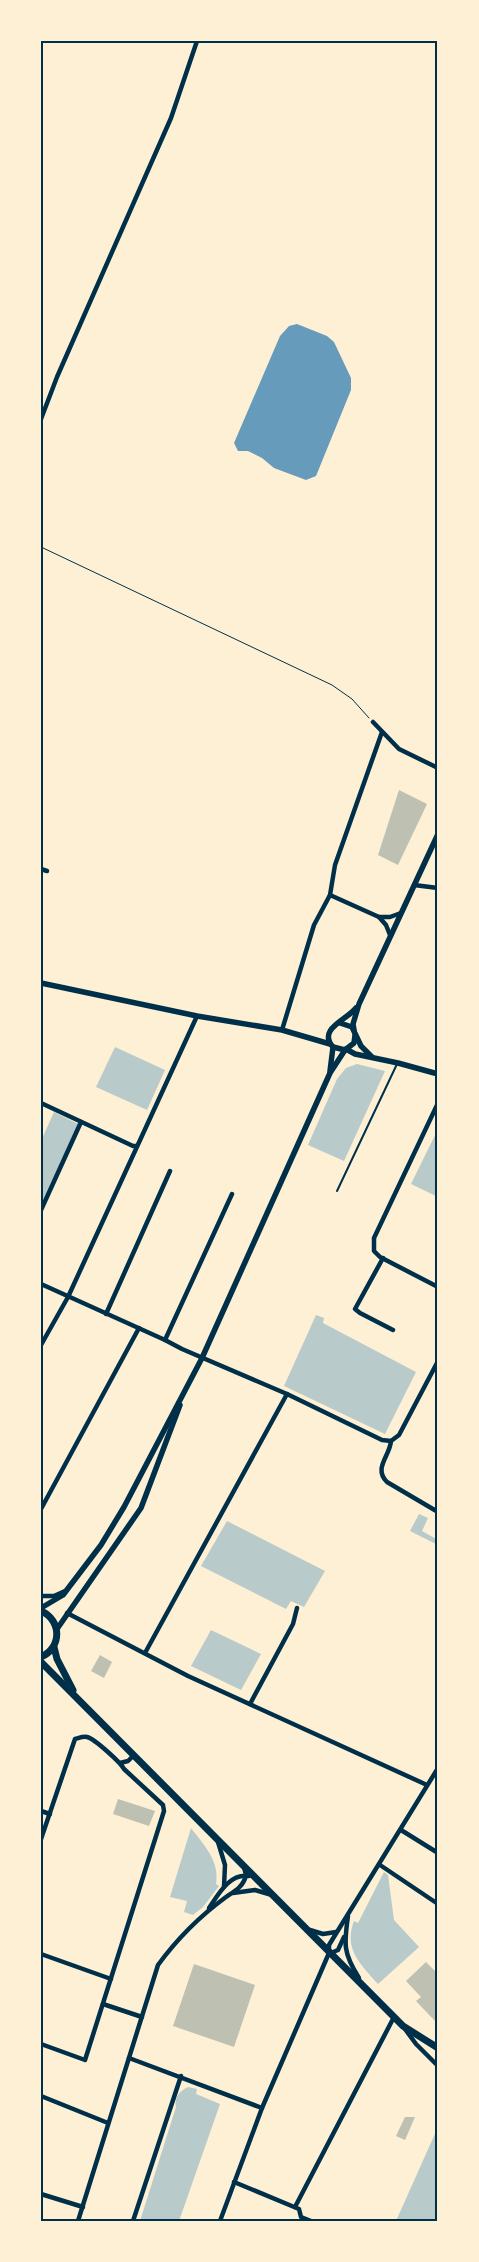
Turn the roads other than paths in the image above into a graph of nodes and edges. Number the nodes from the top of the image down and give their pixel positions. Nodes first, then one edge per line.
1 (197, 41) edge
2 (41, 419) edge
3 (373, 722) road end
4 (382, 732) junction
5 (438, 768) edge
6 (438, 834) edge
7 (41, 869) edge
8 (47, 870) dead end
9 (414, 885) junction
10 (438, 888) edge
11 (330, 895) junction
12 (401, 913) junction
13 (380, 917) junction
14 (390, 935) junction
15 (41, 983) edge
16 (359, 1004) junction
17 (197, 1016) junction
18 (340, 1023) junction
19 (330, 1029) junction
20 (282, 1030) junction
21 (355, 1033) junction
22 (308, 1036) junction
23 (332, 1046) junction
24 (346, 1050) junction
25 (374, 1058) junction
26 (398, 1063) junction
27 (330, 1073) junction
28 (438, 1074) edge
29 (41, 1102) edge
30 (438, 1103) edge
31 (81, 1122) junction
32 (137, 1146) junction
33 (170, 1171) dead end
34 (337, 1191) dead end
35 (232, 1194) dead end
36 (41, 1210) edge
37 (383, 1258) junction
38 (41, 1284) edge
39 (438, 1287) edge
40 (68, 1297) junction
41 (106, 1314) junction
42 (139, 1328) junction
43 (393, 1330) dead end
44 (165, 1340) junction
45 (41, 1345) edge
46 (202, 1358) junction
47 (438, 1361) edge
48 (184, 1392) junction
49 (287, 1394) junction
50 (391, 1441) junction
51 (41, 1509) edge
52 (438, 1512) edge
53 (68, 1589) junction
54 (41, 1596) edge
55 (297, 1608) dead end
56 (41, 1610) edge
57 (66, 1613) junction
58 (57, 1629) junction
59 (54, 1647) junction
60 (145, 1653) junction
61 (41, 1658) edge
62 (41, 1662) edge
63 (75, 1695) junction
64 (250, 1704) junction
65 (134, 1755) junction
66 (120, 1763) junction
67 (438, 1768) edge
68 (428, 1785) junction
69 (41, 1811) edge
70 (50, 1814) junction
71 (401, 1830) junction
72 (215, 1836) junction
73 (41, 1839) edge
74 (438, 1853) edge
75 (380, 1865) junction
76 (244, 1866) junction
77 (246, 1875) junction
78 (255, 1877) junction
79 (224, 1887) junction
80 (231, 1893) junction
81 (274, 1896) junction
82 (438, 1904) edge
83 (207, 1911) junction
84 (349, 1915) junction
85 (306, 1928) junction
86 (346, 1930) junction
87 (337, 1932) junction
88 (329, 1953) junction
89 (41, 1954) edge
90 (111, 1979) junction
91 (364, 1987) junction
92 (103, 2004) junction
93 (142, 2017) junction
94 (394, 2017) junction
95 (403, 2026) junction
96 (41, 2044) edge
97 (438, 2048) edge
98 (129, 2058) junction
99 (438, 2066) edge
100 (180, 2076) junction
101 (41, 2096) edge
102 (262, 2108) junction
103 (108, 2123) junction
104 (234, 2182) junction
105 (41, 2194) edge
106 (83, 2207) junction
107 (295, 2207) junction
108 (78, 2221) edge
109 (133, 2221) edge
110 (220, 2221) edge
111 (311, 2221) edge

1 - 2 street
3 - 4 street
4 - 5 street
4 - 11 street
6 - 9 street
7 - 8 street
9 - 10 street
9 - 12 street
11 - 13 street
11 - 20 street
12 - 13 street
12 - 14 street
13 - 14 street
14 - 16 street
15 - 17 street
16 - 18 street
16 - 21 street
17 - 20 street
17 - 32 street
18 - 19 street
18 - 21 street
19 - 22 street
19 - 23 street
20 - 22 street
21 - 24 street
21 - 25 street
22 - 23 street
23 - 24 street
23 - 27 street
24 - 25 street
24 - 27 street
25 - 26 street
26 - 28 street
26 - 34 lane
27 - 46 street
29 - 31 street
30 - 37 street
31 - 32 street
31 - 36 street
32 - 40 street
33 - 41 street
35 - 44 street
37 - 39 street
37 - 43 street
38 - 40 street
40 - 41 street
40 - 45 street
41 - 42 street
42 - 44 street
42 - 51 street
44 - 46 street
46 - 48 street
46 - 49 street
47 - 50 street
48 - 53 street
48 - 57 street
49 - 50 street
49 - 60 street
50 - 52 street
53 - 54 street
53 - 56 street
55 - 64 street
56 - 58 main road
57 - 58 street
57 - 60 street
58 - 59 main road
59 - 61 main road
59 - 63 main road
60 - 64 street
62 - 63 main road
63 - 65 main road
64 - 68 street
65 - 66 street
65 - 72 main road
66 - 70 street
66 - 90 street
67 - 68 street
68 - 71 street
69 - 70 street
70 - 73 street
71 - 74 street
71 - 75 street
72 - 76 main road
72 - 79 street
75 - 82 street
75 - 84 street
76 - 77 street
76 - 78 main road
77 - 78 street
77 - 79 street
77 - 80 street
78 - 81 main road
79 - 83 street
80 - 81 street
80 - 83 street
81 - 85 main road
83 - 93 street
84 - 86 street
84 - 87 street
85 - 87 street
85 - 88 main road
86 - 88 street
86 - 91 street
87 - 88 street
88 - 91 main road
88 - 102 street
89 - 90 street
90 - 92 street
91 - 94 main road
92 - 93 street
92 - 96 street
93 - 98 street
94 - 95 main road
94 - 107 street
95 - 97 main road
95 - 99 street
98 - 100 street
98 - 103 street
100 - 102 street
100 - 109 street
101 - 103 street
102 - 104 street
103 - 106 street
104 - 107 street
104 - 110 street
105 - 106 street
106 - 108 street
107 - 111 street

